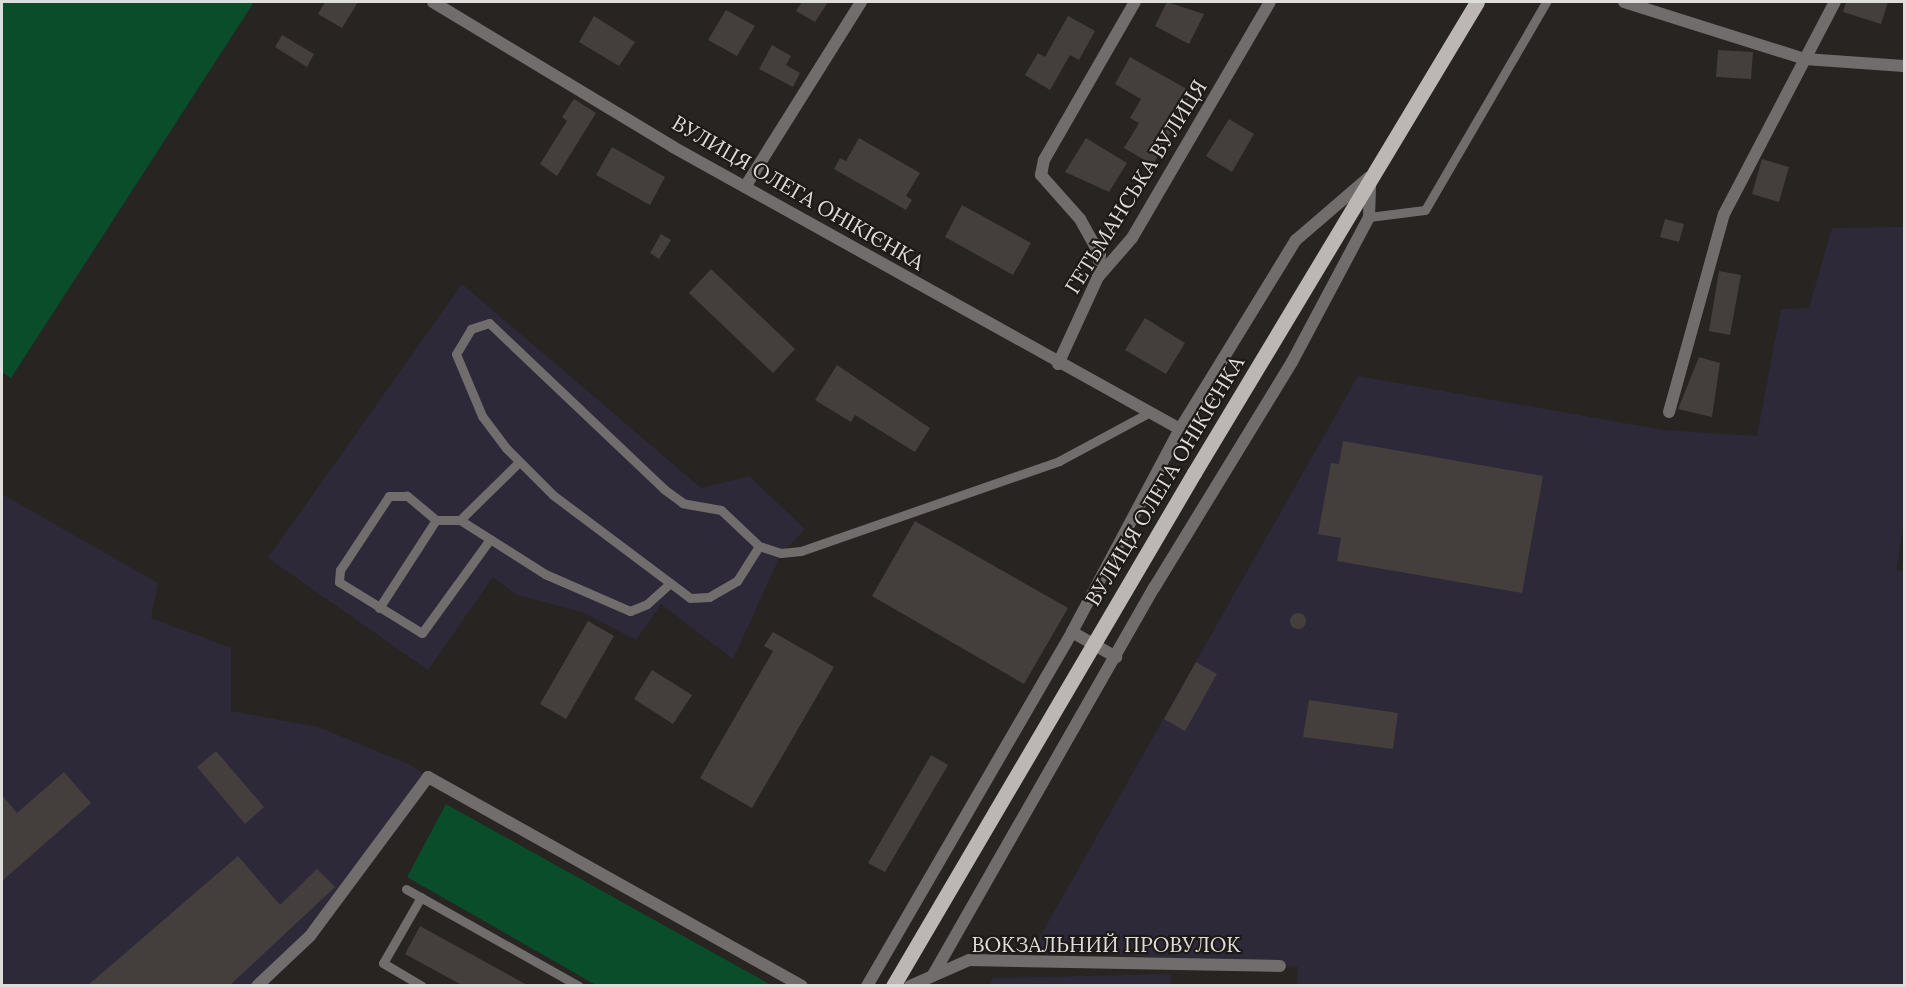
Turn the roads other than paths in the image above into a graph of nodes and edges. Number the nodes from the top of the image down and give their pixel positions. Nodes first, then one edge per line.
1 (433, 2) edge
2 (861, 2) edge
3 (1135, 2) edge
4 (1270, 2) edge
5 (1477, 2) edge
6 (1546, 2) edge
7 (1624, 2) edge
8 (1835, 2) edge
9 (1805, 59) junction
10 (1905, 66) edge
11 (1370, 176) junction
12 (744, 187) junction
13 (1369, 217) junction
14 (1098, 277) junction
15 (1058, 364) junction
16 (1150, 412) junction
17 (1669, 412) dead end
18 (1180, 429) junction
19 (519, 462) junction
20 (436, 520) junction
21 (460, 520) junction
22 (490, 539) junction
23 (759, 546) junction
24 (670, 583) junction
25 (379, 608) junction
26 (1072, 632) junction
27 (1116, 657) junction
28 (406, 889) dead end
29 (421, 897) junction
30 (1280, 966) dead end
31 (930, 980) edge
32 (257, 986) edge
33 (422, 986) edge
34 (579, 986) edge
35 (802, 986) edge
36 (867, 986) edge
37 (893, 986) edge
38 (910, 986) edge

1 - 12 street, ВУЛИЦЯ ОЛЕГА ОНІКІЄНКА
2 - 12 street
3 - 14 street
4 - 14 street, ГЕТЬМАНСЬКА ВУЛИЦЯ
5 - 11 main road, ВУЛИЦЯ ОЛЕГА ОНІКІЄНКА
6 - 13 lane
7 - 9 street
8 - 9 street
9 - 10 street
9 - 17 street
11 - 13 street
11 - 18 street
11 - 37 main road, ВУЛИЦЯ ОЛЕГА ОНІКІЄНКА, bridge
12 - 15 street, ВУЛИЦЯ ОЛЕГА ОНІКІЄНКА
13 - 27 street
14 - 15 street, ГЕТЬМАНСЬКА ВУЛИЦЯ
15 - 16 street, ВУЛИЦЯ ОЛЕГА ОНІКІЄНКА
16 - 18 street, ВУЛИЦЯ ОЛЕГА ОНІКІЄНКА
16 - 23 lane
18 - 26 street
19 - 21 lane
19 - 23 lane
19 - 24 lane
20 - 21 lane
20 - 25 lane
20 - 25 lane
21 - 22 lane
22 - 24 lane
22 - 25 lane
23 - 24 lane
26 - 27 street
26 - 36 street
27 - 31 street
28 - 29 lane
29 - 33 lane
29 - 34 lane
30 - 31 street, ВОКЗАЛЬНИЙ ПРОВУЛОК
31 - 38 street, ВОКЗАЛЬНИЙ ПРОВУЛОК
32 - 35 street

